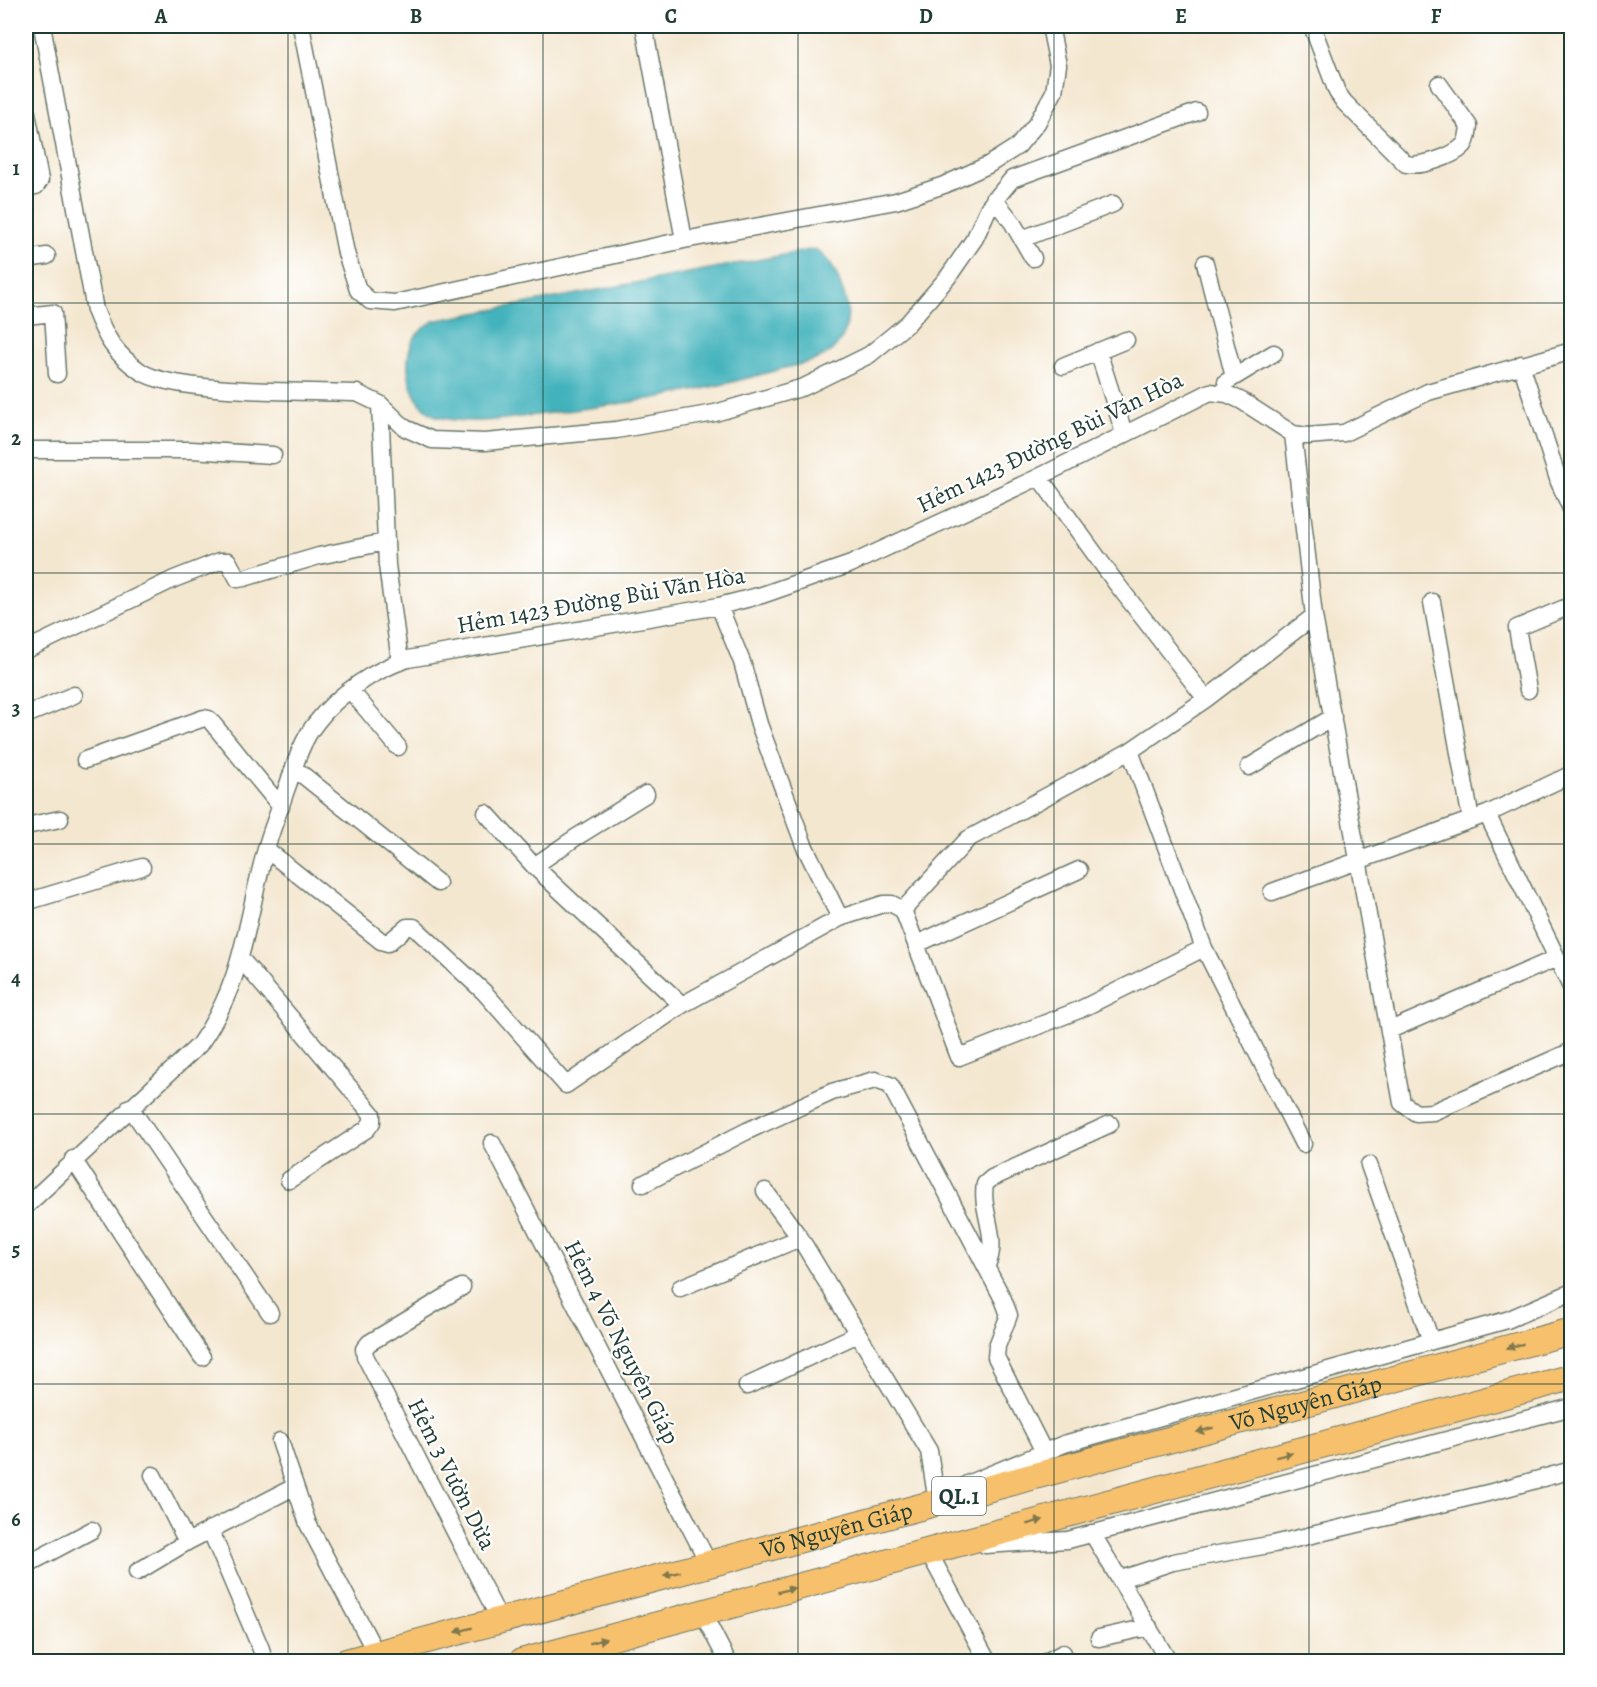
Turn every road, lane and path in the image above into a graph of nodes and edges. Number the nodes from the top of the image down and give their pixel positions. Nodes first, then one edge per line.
1 (42, 26) edge
2 (301, 26) edge
3 (644, 26) edge
4 (1050, 26) edge
5 (1311, 26) edge
6 (1439, 84) dead end
7 (26, 108) edge
8 (1197, 112) dead end
9 (29, 148) edge
10 (26, 188) edge
11 (994, 199) junction
12 (1113, 204) dead end
13 (1022, 239) junction
14 (684, 240) junction
15 (47, 256) dead end
16 (1033, 258) dead end
17 (26, 259) edge
18 (1205, 263) dead end
19 (26, 316) edge
20 (1126, 340) dead end
21 (1098, 351) junction
22 (1572, 351) edge
23 (1274, 353) dead end
24 (1521, 364) junction
25 (1063, 366) dead end
26 (57, 374) dead end
27 (1234, 377) junction
28 (1210, 392) junction
29 (380, 404) junction
30 (1124, 433) junction
31 (1293, 434) junction
32 (26, 450) edge
33 (273, 455) dead end
34 (1039, 477) junction
35 (1572, 510) edge
36 (385, 542) junction
37 (1432, 602) dead end
38 (1572, 605) edge
39 (719, 606) junction
40 (1314, 616) junction
41 (26, 650) edge
42 (400, 662) junction
43 (1528, 690) dead end
44 (351, 691) junction
45 (74, 695) dead end
46 (1206, 699) junction
47 (26, 713) edge
48 (1333, 717) junction
49 (398, 747) dead end
50 (1130, 751) junction
51 (85, 760) dead end
52 (1249, 767) dead end
53 (294, 768) junction
54 (1572, 774) edge
55 (646, 794) dead end
56 (280, 807) junction
57 (486, 813) dead end
58 (1479, 817) junction
59 (60, 819) dead end
60 (26, 826) edge
61 (266, 849) junction
62 (1360, 861) junction
63 (142, 867) dead end
64 (534, 867) junction
65 (1079, 870) dead end
66 (438, 883) dead end
67 (1272, 892) dead end
68 (26, 902) edge
69 (903, 910) junction
70 (840, 918) junction
71 (917, 944) junction
72 (1204, 948) junction
73 (1557, 958) junction
74 (241, 959) junction
75 (1572, 989) edge
76 (682, 1005) junction
77 (1390, 1030) junction
78 (1572, 1051) edge
79 (130, 1107) junction
80 (1110, 1124) dead end
81 (492, 1143) dead end
82 (1304, 1144) dead end
83 (73, 1159) junction
84 (1369, 1165) dead end
85 (289, 1180) dead end
86 (644, 1184) dead end
87 (765, 1191) dead end
88 (26, 1204) edge
89 (800, 1238) junction
90 (987, 1265) junction
91 (462, 1287) dead end
92 (680, 1288) dead end
93 (1572, 1292) edge
94 (270, 1313) dead end
95 (1572, 1331) edge
96 (858, 1334) junction
97 (1431, 1341) junction
98 (202, 1357) dead end
99 (1572, 1377) edge
100 (747, 1386) dead end
101 (1572, 1407) edge
102 (280, 1441) dead end
103 (1044, 1452) junction
104 (1572, 1470) edge
105 (153, 1475) dead end
106 (294, 1487) junction
107 (936, 1497) junction
108 (896, 1513) junction
109 (210, 1529) junction
110 (92, 1530) dead end
111 (1092, 1533) junction
112 (187, 1542) junction
113 (933, 1550) junction
114 (709, 1564) junction
115 (26, 1565) edge
116 (136, 1572) dead end
117 (1121, 1579) junction
118 (702, 1612) junction
119 (500, 1620) junction
120 (1149, 1627) junction
121 (1099, 1638) dead end
122 (376, 1653) junction
123 (1063, 1653) dead end
124 (264, 1662) edge
125 (346, 1662) edge
126 (521, 1662) edge
127 (728, 1662) edge
128 (988, 1662) edge
129 (1046, 1662) edge
130 (1169, 1662) edge

1 - 29 street
2 - 14 street
3 - 14 street
4 - 14 street
5 - 6 street
7 - 9 street
8 - 11 street
9 - 10 street
11 - 13 street
11 - 29 street
12 - 13 street
13 - 16 street
15 - 17 street
18 - 27 street
19 - 26 street
20 - 21 street
21 - 25 street
21 - 30 street
22 - 24 street
23 - 27 street
24 - 31 street
24 - 35 street
27 - 28 street
28 - 30 street, Hẻm 1423 Đường Bùi Văn Hòa
28 - 31 street, Hẻm 1423 Đường Bùi Văn Hòa
29 - 36 street
30 - 34 street, Hẻm 1423 Đường Bùi Văn Hòa
31 - 40 street
32 - 33 street
34 - 39 street, Hẻm 1423 Đường Bùi Văn Hòa
34 - 46 street
36 - 41 street
36 - 42 street
37 - 58 street
38 - 43 street
39 - 42 street, Hẻm 1423 Đường Bùi Văn Hòa
39 - 70 street
40 - 46 street
40 - 48 street
42 - 44 street, Hẻm 1423 Đường Bùi Văn Hòa
44 - 49 street
44 - 53 street, Hẻm 1423 Đường Bùi Văn Hòa
45 - 47 street
46 - 50 street
48 - 52 street
48 - 62 street
50 - 69 street
50 - 72 street
51 - 56 street
53 - 56 street, Hẻm 1423 Đường Bùi Văn Hòa
53 - 66 street
54 - 58 street
55 - 64 street
56 - 61 street, Hẻm 1423 Đường Bùi Văn Hòa
57 - 64 street
58 - 62 street
58 - 73 street
59 - 60 street
61 - 74 street, Hẻm 1423 Đường Bùi Văn Hòa
61 - 76 street
62 - 67 street
62 - 77 street
63 - 68 street
64 - 76 street
65 - 71 street
69 - 70 street
69 - 71 street
70 - 76 street
71 - 72 street
72 - 82 street
73 - 75 street
73 - 77 street
74 - 79 street, Hẻm 1423 Đường Bùi Văn Hòa
74 - 85 street
77 - 78 street
79 - 83 street, Hẻm 1423 Đường Bùi Văn Hòa
79 - 94 street
80 - 90 street
81 - 114 street, Hẻm 4 Võ Nguyên Giáp
83 - 88 street, Hẻm 1423 Đường Bùi Văn Hòa
83 - 98 street
84 - 97 street
86 - 90 street
87 - 89 street
89 - 92 street
89 - 96 street
90 - 103 street
91 - 119 street, Hẻm 3 Vườn Dừa
93 - 97 street
95 -> 108 highway, Võ Nguyên Giáp / QL.1
96 - 100 street
96 - 107 street
97 - 103 street
113 -> 99 highway, Võ Nguyên Giáp / QL.1
101 - 111 street
102 - 106 street
103 - 107 street
104 - 117 street
105 - 112 street
106 - 109 street
106 - 122 street
107 - 108 street
108 - 114 highway, Võ Nguyên Giáp / QL.1
109 - 112 street
109 - 124 street
110 - 115 street
111 - 113 street
111 - 117 street
112 - 116 street
118 -> 113 highway, Võ Nguyên Giáp / QL.1
113 - 128 street
114 -> 119 highway, Võ Nguyên Giáp / QL.1
117 - 120 street
126 -> 118 highway, Võ Nguyên Giáp / QL.1
118 - 127 street
119 -> 122 highway, Võ Nguyên Giáp / QL.1
120 - 121 street
120 - 130 street
122 - 125 highway, Võ Nguyên Giáp / QL.1
123 - 129 street

